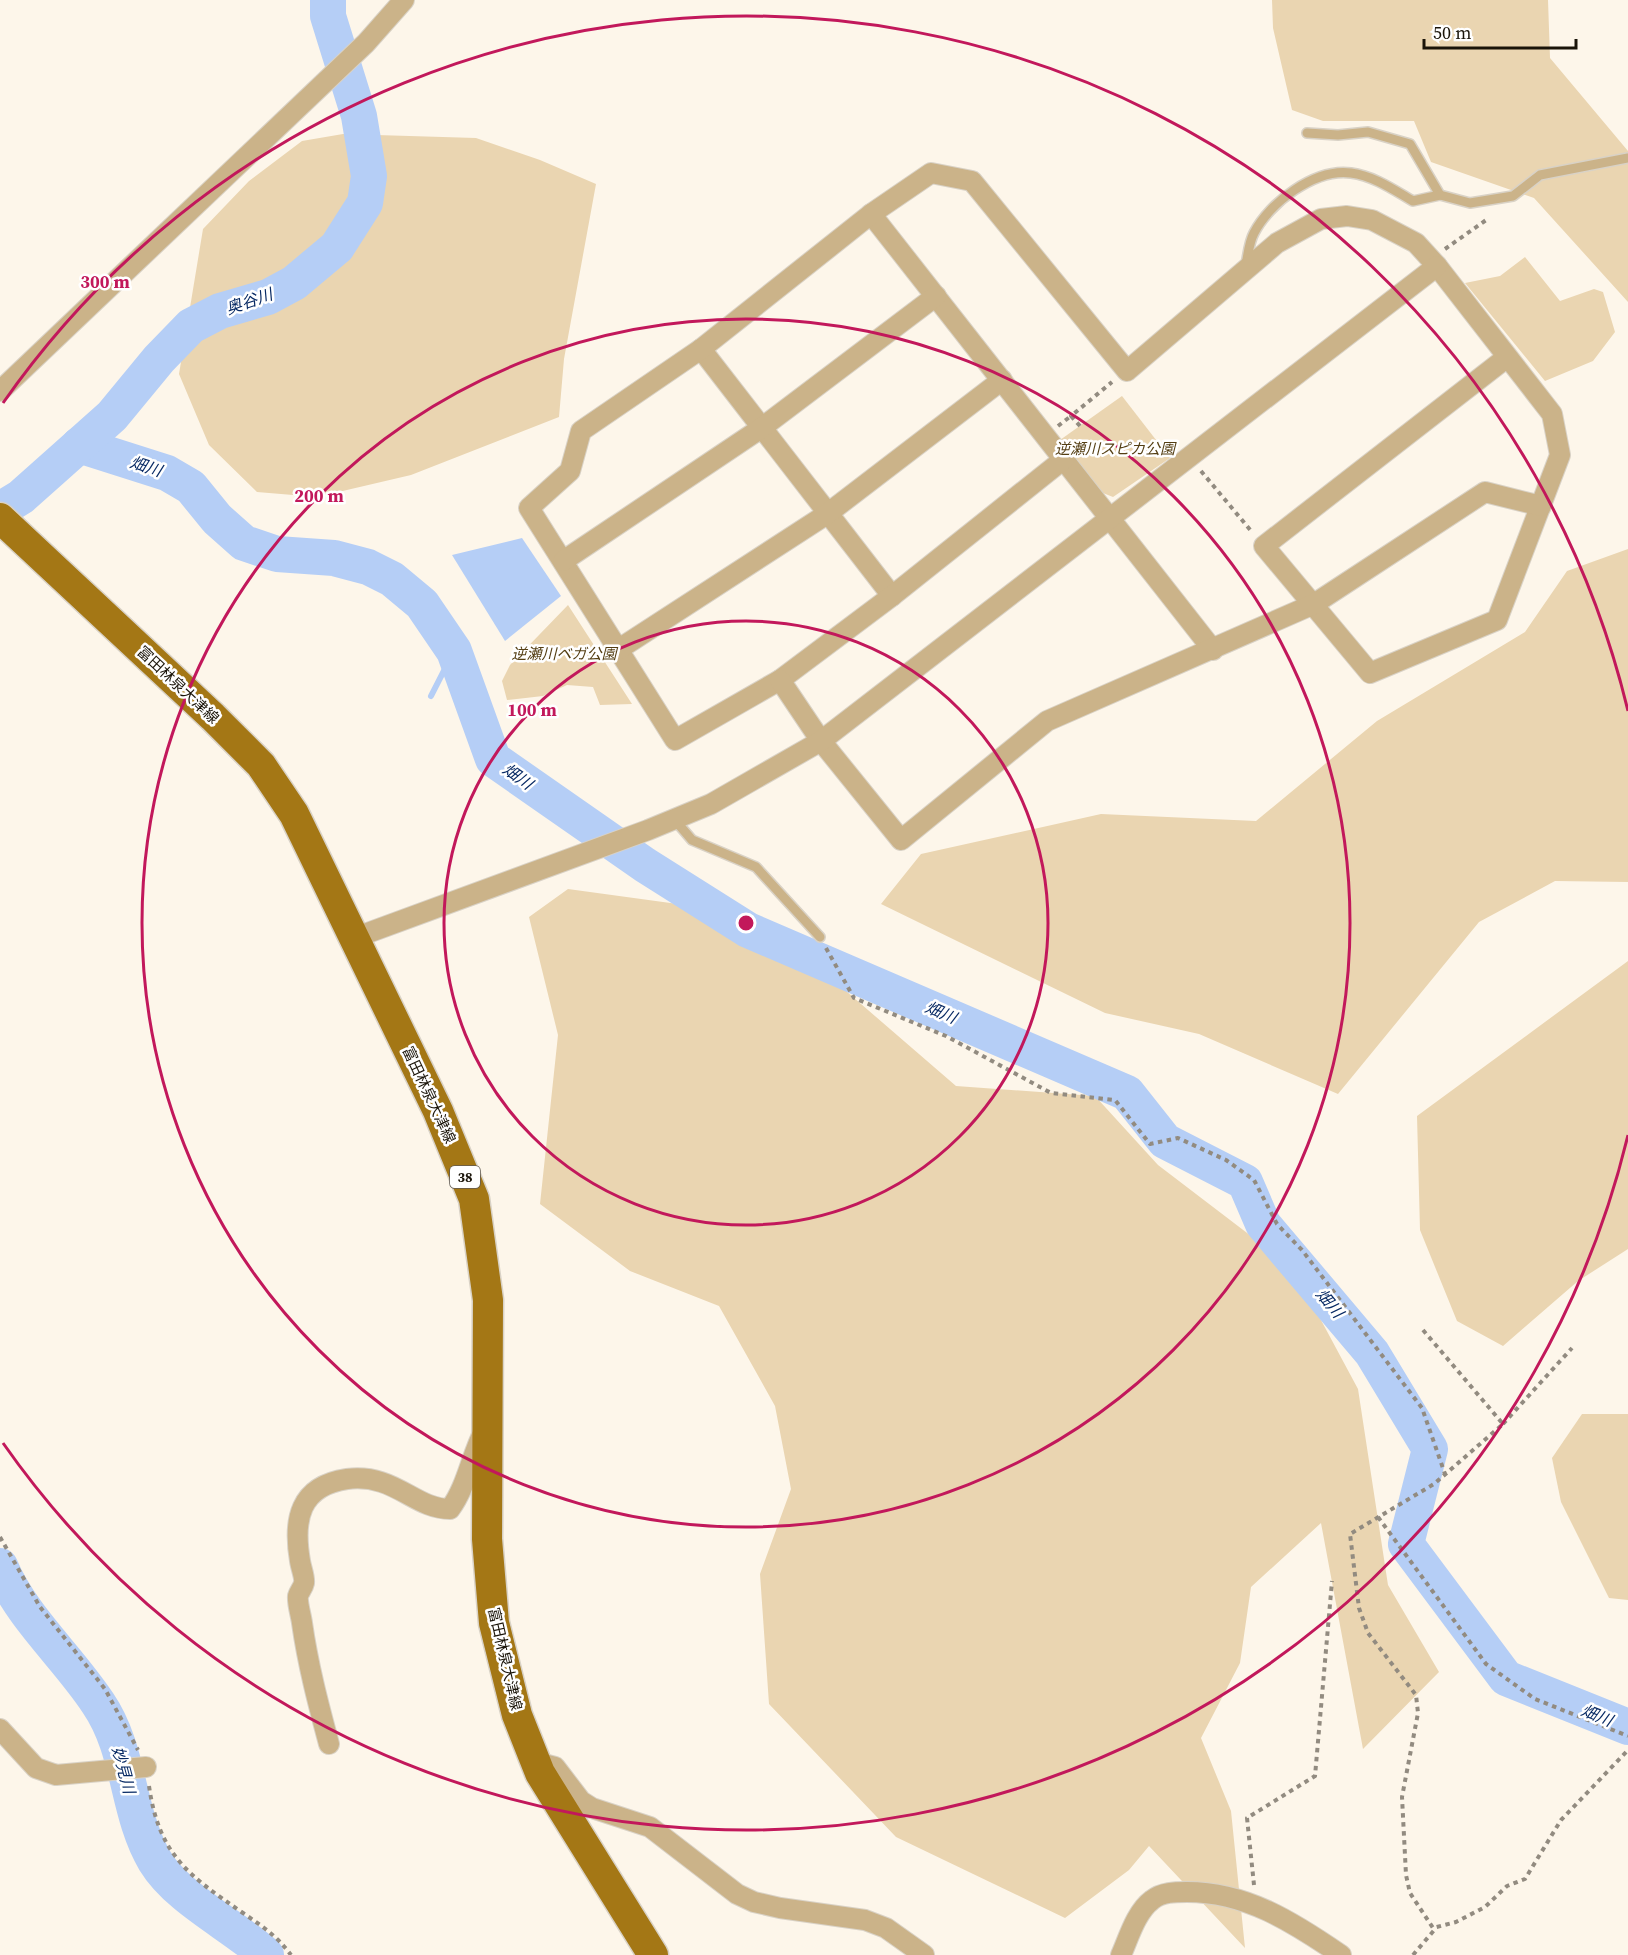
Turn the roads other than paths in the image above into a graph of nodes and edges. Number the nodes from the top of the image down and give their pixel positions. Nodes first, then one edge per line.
1 (404, 0) edge
2 (1307, 133) dead end
3 (1628, 158) edge
4 (1440, 195) junction
5 (871, 214) junction
6 (1441, 258) junction
7 (1245, 270) junction
8 (936, 296) junction
9 (701, 349) junction
10 (1506, 358) junction
11 (1002, 380) junction
12 (0, 391) edge
13 (760, 429) junction
14 (1064, 459) junction
15 (1542, 506) junction
16 (827, 514) junction
17 (0, 518) edge
18 (1110, 518) junction
19 (563, 561) junction
20 (892, 596) junction
21 (1314, 604) junction
22 (619, 649) junction
23 (1213, 650) junction
24 (780, 680) junction
25 (821, 741) junction
26 (674, 819) junction
27 (820, 937) road end
28 (354, 938) junction
29 (488, 1423) junction
30 (0, 1729) edge
31 (328, 1744) dead end
32 (536, 1762) junction
33 (146, 1767) dead end
34 (653, 1955) edge
35 (924, 1955) edge
36 (1120, 1955) edge
37 (1341, 1955) edge

1 - 12 street
2 - 4 lane
3 - 4 lane
4 - 7 lane
5 - 7 street
5 - 8 street
5 - 9 street
6 - 7 street
6 - 10 street
6 - 18 street
8 - 11 street
8 - 13 street
9 - 13 street
9 - 19 street
10 - 15 street
10 - 21 street
11 - 14 street
11 - 16 street
13 - 16 street
13 - 19 street
14 - 18 street
14 - 20 street
15 - 21 street
15 - 21 street
16 - 20 street
16 - 22 street
17 - 28 main road, 富田林泉大津線 / 38
18 - 23 street
18 - 25 street
19 - 22 street
20 - 24 street
21 - 23 street
22 - 24 street
23 - 25 street
24 - 25 street
25 - 26 street
26 - 27 lane
26 - 28 street
28 - 29 main road, 富田林泉大津線 / 38
29 - 31 street
29 - 32 main road, 富田林泉大津線 / 38
30 - 33 street
32 - 34 main road, 富田林泉大津線 / 38
32 - 35 street
36 - 37 street

